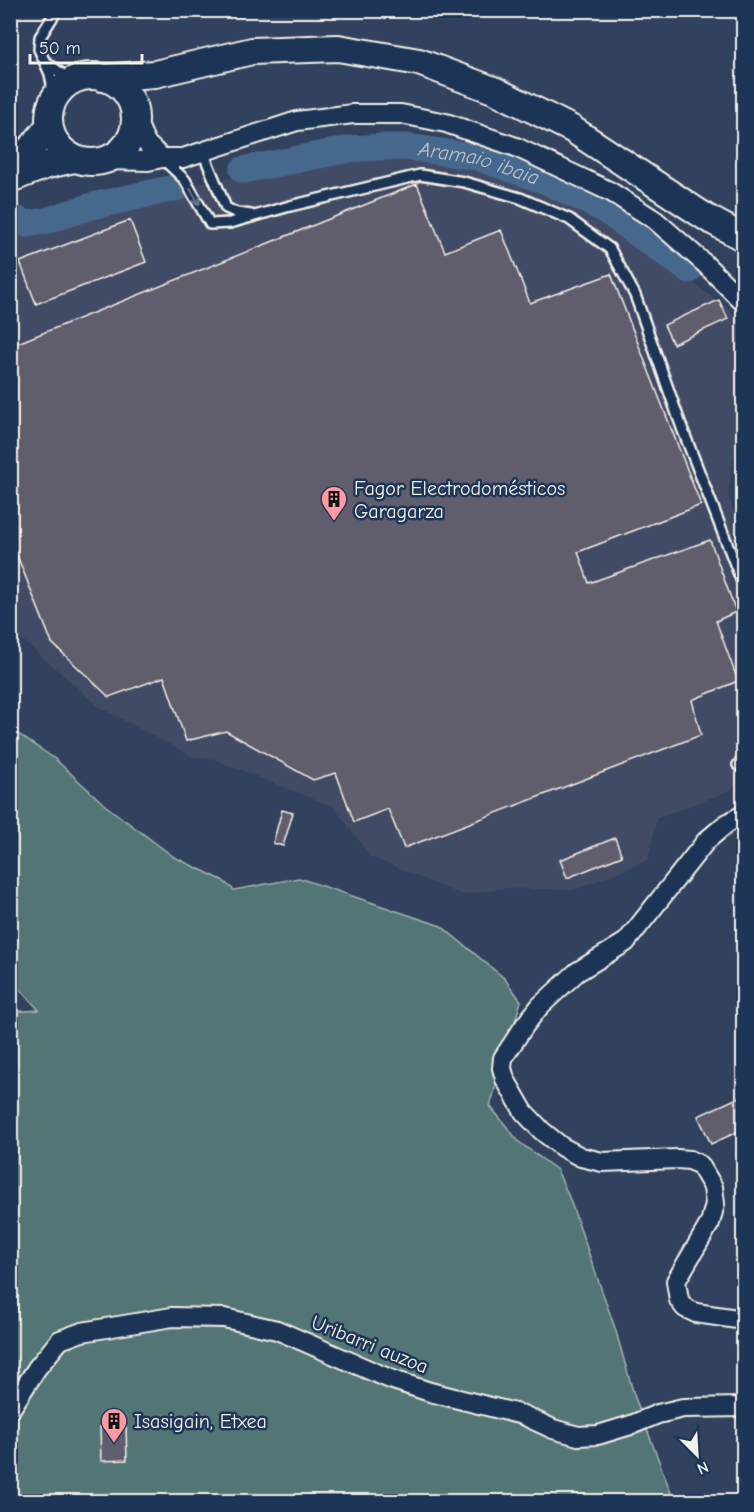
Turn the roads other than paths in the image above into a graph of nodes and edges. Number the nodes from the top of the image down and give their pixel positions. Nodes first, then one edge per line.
1 (57, 10) edge
2 (46, 62) junction
3 (176, 70) junction
4 (90, 78) junction
5 (55, 98) junction
6 (133, 110) junction
7 (49, 126) junction
8 (203, 152) junction
9 (162, 158) junction
10 (74, 159) junction
11 (104, 160) junction
12 (10, 168) edge
13 (10, 179) edge
14 (257, 216) junction
15 (744, 238) edge
16 (744, 303) edge
17 (744, 587) edge
18 (744, 814) edge
19 (744, 1320) edge
20 (744, 1407) edge
21 (10, 1410) edge

1 - 2 lane
2 - 4 lane
2 - 5 lane
3 - 4 main road
3 - 6 main road
3 - 15 main road
4 - 5 main road
4 - 6 main road
5 - 7 main road
6 - 9 street
6 - 11 main road
7 - 10 main road
7 - 12 main road
8 - 9 street
8 - 14 lane
8 - 16 street
9 - 11 street
9 -> 14 lane
10 - 11 main road
10 - 13 main road
14 - 17 lane
18 - 19 street
20 - 21 street, Uribarri auzoa

